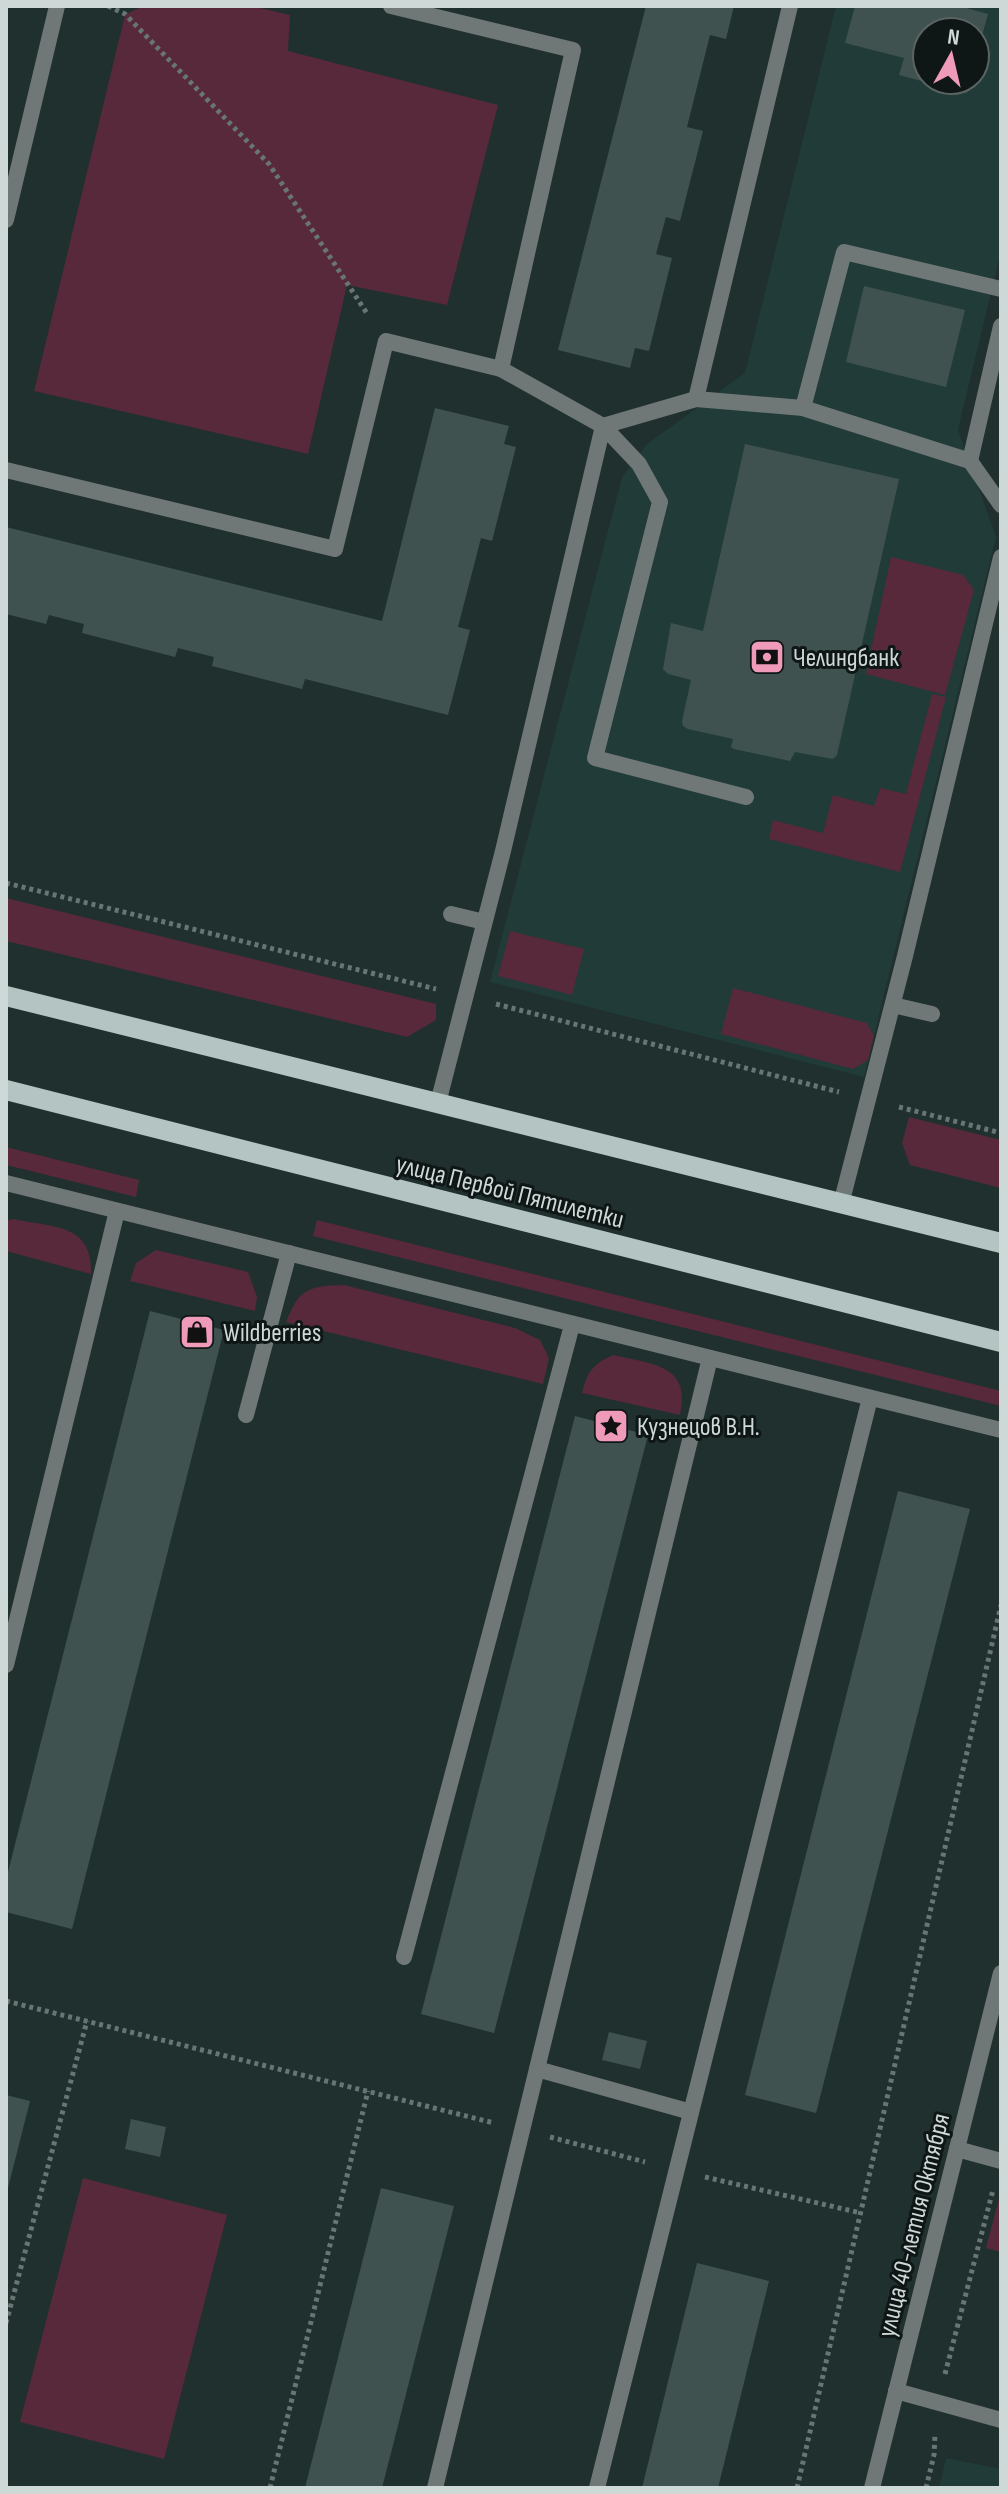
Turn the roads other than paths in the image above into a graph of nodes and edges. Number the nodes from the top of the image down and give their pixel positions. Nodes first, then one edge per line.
1 (57, 6) edge
2 (391, 6) edge
3 (790, 6) edge
4 (6, 220) edge
5 (1001, 289) edge
6 (1001, 326) edge
7 (501, 369) junction
8 (696, 399) junction
9 (803, 408) junction
10 (603, 426) junction
11 (970, 461) junction
12 (6, 470) edge
13 (1001, 505) edge
14 (1001, 557) edge
15 (746, 797) dead end
16 (451, 914) dead end
17 (484, 922) junction
18 (6, 996) edge
19 (893, 1005) junction
20 (932, 1014) dead end
21 (6, 1090) edge
22 (438, 1103) junction
23 (6, 1183) edge
24 (841, 1204) junction
25 (117, 1211) junction
26 (1001, 1243) edge
27 (289, 1253) junction
28 (572, 1325) junction
29 (1001, 1342) edge
30 (710, 1358) junction
31 (870, 1398) junction
32 (246, 1415) dead end
33 (1001, 1430) edge
34 (6, 1665) edge
35 (404, 1957) dead end
36 (1001, 1973) edge
37 (537, 2069) junction
38 (691, 2112) junction
39 (957, 2149) junction
40 (1001, 2161) edge
41 (896, 2391) junction
42 (1001, 2420) edge
43 (435, 2488) edge
44 (597, 2488) edge
45 (872, 2488) edge

1 - 4 street
2 - 7 street
3 - 8 street
5 - 9 street
6 - 11 street
7 - 10 street
7 - 12 street
8 - 9 street
8 - 10 street
9 - 11 street
10 - 15 street
10 - 17 street
11 - 13 street
14 - 19 street
16 - 17 street
17 - 22 street
18 - 22 main road
19 - 20 street
19 - 24 street
21 - 29 main road, улица Первой Пятилетки
22 - 24 main road
23 - 25 street
24 - 26 main road
25 - 27 street
25 - 34 street
27 - 28 street
27 - 32 street
28 - 30 street
28 - 35 street
30 - 31 street
30 - 37 street
31 - 33 street
31 - 38 street
36 - 39 street, улица 40-летия Октября
37 - 38 street
37 - 43 street
38 - 44 street
39 - 40 street
39 - 41 street, улица 40-летия Октября
41 - 42 street
41 - 45 street, улица 40-летия Октября

